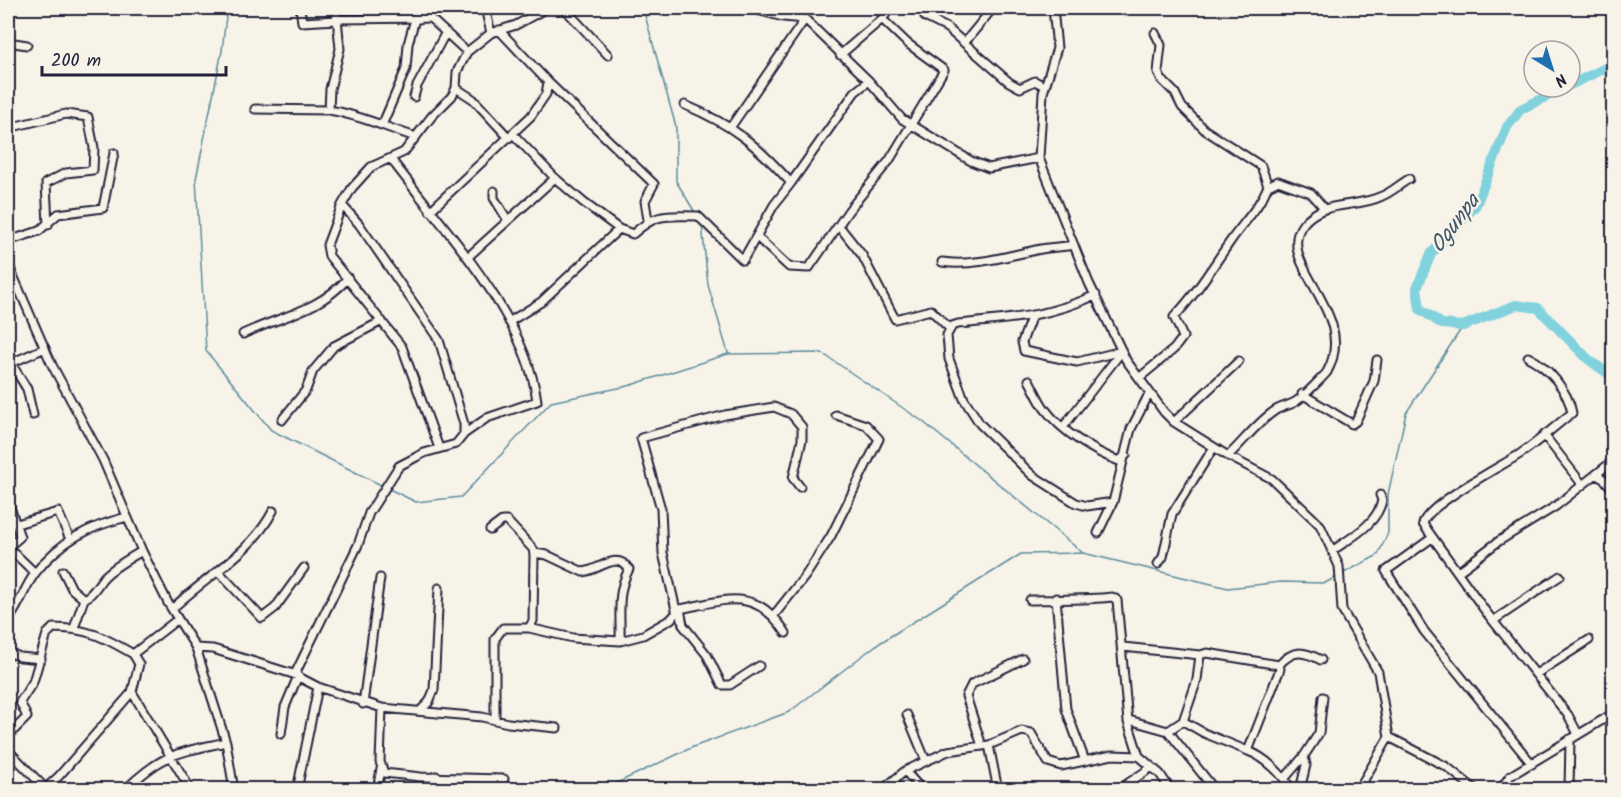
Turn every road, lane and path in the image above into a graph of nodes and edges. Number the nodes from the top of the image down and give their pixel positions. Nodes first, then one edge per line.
1 (300, 8) edge
2 (336, 8) edge
3 (417, 8) edge
4 (485, 8) edge
5 (546, 8) edge
6 (564, 8) edge
7 (750, 8) edge
8 (888, 8) edge
9 (993, 8) edge
10 (1053, 8) edge
11 (925, 17) dead end
12 (417, 19) junction
13 (805, 19) junction
14 (882, 19) junction
15 (337, 20) junction
16 (499, 30) junction
17 (446, 32) junction
18 (491, 33) junction
19 (1155, 33) dead end
20 (8, 42) edge
21 (965, 42) junction
22 (27, 45) dead end
23 (467, 52) junction
24 (608, 55) dead end
25 (840, 55) junction
26 (548, 81) junction
27 (869, 81) junction
28 (1044, 86) junction
29 (456, 88) junction
30 (414, 97) dead end
31 (686, 105) dead end
32 (255, 109) dead end
33 (329, 111) junction
34 (383, 123) junction
35 (911, 126) junction
36 (8, 128) edge
37 (730, 128) junction
38 (511, 136) junction
39 (416, 137) junction
40 (114, 153) dead end
41 (1040, 158) junction
42 (391, 159) junction
43 (555, 178) junction
44 (1409, 179) dead end
45 (791, 183) junction
46 (1268, 186) junction
47 (494, 191) dead end
48 (342, 205) junction
49 (1324, 208) junction
50 (430, 211) junction
51 (507, 219) junction
52 (648, 220) junction
53 (48, 225) junction
54 (839, 226) junction
55 (619, 229) junction
56 (758, 238) junction
57 (8, 241) edge
58 (1074, 245) junction
59 (468, 257) junction
60 (942, 262) dead end
61 (8, 264) edge
62 (348, 278) junction
63 (1096, 295) junction
64 (1032, 315) junction
65 (382, 321) junction
66 (509, 322) junction
67 (950, 329) junction
68 (243, 334) dead end
69 (45, 348) junction
70 (1122, 351) junction
71 (1528, 357) dead end
72 (1377, 360) dead end
73 (1239, 361) dead end
74 (9, 364) edge
75 (1139, 378) junction
76 (1029, 380) dead end
77 (1149, 394) junction
78 (1302, 394) junction
79 (1572, 413) junction
80 (33, 415) dead end
81 (836, 415) dead end
82 (282, 420) dead end
83 (1174, 422) junction
84 (1064, 426) junction
85 (464, 434) junction
86 (1214, 447) junction
87 (439, 448) junction
88 (1126, 455) junction
89 (1228, 456) junction
90 (1614, 460) edge
91 (1597, 476) junction
92 (1582, 484) junction
93 (800, 487) dead end
94 (1614, 491) edge
95 (1380, 495) dead end
96 (8, 501) edge
97 (1113, 502) junction
98 (273, 511) dead end
99 (127, 517) junction
100 (17, 524) junction
101 (490, 530) dead end
102 (1098, 533) dead end
103 (1432, 538) junction
104 (70, 539) junction
105 (8, 547) edge
106 (142, 551) junction
107 (1332, 551) junction
108 (534, 553) junction
109 (1158, 564) dead end
110 (304, 567) dead end
111 (63, 571) dead end
112 (218, 572) junction
113 (1458, 572) junction
114 (35, 573) junction
115 (1560, 576) dead end
116 (380, 578) dead end
117 (439, 588) dead end
118 (84, 598) junction
119 (1056, 598) junction
120 (1030, 600) dead end
121 (172, 609) junction
122 (678, 610) junction
123 (774, 614) junction
124 (178, 619) junction
125 (8, 620) edge
126 (1493, 621) junction
127 (74, 628) junction
128 (529, 628) junction
129 (786, 633) dead end
130 (620, 640) junction
131 (1589, 640) dead end
132 (1123, 647) junction
133 (196, 648) junction
134 (8, 652) edge
135 (133, 654) junction
136 (1200, 655) junction
137 (41, 659) junction
138 (1023, 659) dead end
139 (1321, 660) dead end
140 (1279, 665) junction
141 (759, 666) dead end
142 (1536, 674) junction
143 (295, 675) junction
144 (318, 687) junction
145 (132, 692) junction
146 (1323, 697) dead end
147 (363, 704) junction
148 (382, 708) junction
149 (421, 710) junction
150 (1614, 713) edge
151 (907, 716) dead end
152 (495, 719) junction
153 (1129, 720) junction
154 (1183, 721) junction
155 (557, 728) dead end
156 (1168, 731) junction
157 (281, 734) dead end
158 (1578, 734) junction
159 (8, 736) edge
160 (1389, 737) junction
161 (1570, 739) junction
162 (226, 742) junction
163 (986, 746) junction
164 (8, 750) edge
165 (1248, 751) junction
166 (169, 755) junction
167 (1139, 756) junction
168 (1304, 756) junction
169 (926, 761) junction
170 (1085, 761) junction
171 (1532, 764) junction
172 (1152, 766) junction
173 (381, 769) junction
174 (906, 771) junction
175 (436, 776) junction
176 (1285, 778) junction
177 (504, 779) dead end
178 (1166, 783) dead end
179 (45, 789) edge
180 (125, 789) edge
181 (190, 789) edge
182 (234, 789) edge
183 (297, 789) edge
184 (376, 789) edge
185 (439, 789) edge
186 (882, 789) edge
187 (922, 789) edge
188 (998, 789) edge
189 (1118, 789) edge
190 (1215, 789) edge
191 (1292, 789) edge
192 (1300, 789) edge
193 (1358, 789) edge
194 (1476, 789) edge
195 (1500, 789) edge
196 (1569, 789) edge

1 - 15 street
2 - 15 street
3 - 12 street
4 - 18 street
5 - 16 street
6 - 24 street
7 - 13 street
8 - 14 street
9 - 21 street
10 - 28 street
11 - 21 street
12 - 15 street
12 - 17 street
12 - 34 street
13 - 25 street
13 - 37 street
14 - 25 street
14 - 35 street
15 - 33 street
16 - 18 street
16 - 26 street
17 - 23 street
17 - 30 street
18 - 23 street
19 - 46 street
20 - 22 street
21 - 28 street
23 - 29 street
25 - 27 street
26 - 38 street
26 - 52 street
27 - 35 street
27 - 45 street
28 - 41 street
29 - 38 street
29 - 39 street
31 - 37 street
32 - 33 street
33 - 34 street
34 - 39 street
35 - 41 street
35 - 54 street
36 - 53 street
37 - 45 street
38 - 43 street
38 - 50 street
39 - 42 street
40 - 53 street
41 - 58 street
42 - 48 street
42 - 50 street
43 - 51 street
43 - 55 street
44 - 49 street
45 - 56 street
46 - 49 street
46 - 75 street
47 - 51 street
48 - 62 street
48 - 85 street
49 - 78 street
50 - 59 street
51 - 59 street
52 - 55 street
52 - 56 street
53 - 57 street
54 - 56 street
54 - 67 street
55 - 66 street
58 - 60 street
58 - 63 street
59 - 66 street
61 - 69 street
62 - 65 street
62 - 68 street
63 - 64 street
63 - 70 street
64 - 67 street
64 - 70 street
65 - 82 street
65 - 87 street
66 - 85 street
67 - 97 street
69 - 74 street
69 - 99 street
70 - 75 street
70 - 84 street
71 - 79 street
72 - 78 street
73 - 83 street
74 - 80 street
75 - 77 street
76 - 84 street
77 - 83 street
77 - 88 street
78 - 89 street
79 - 92 street
79 - 103 street
81 - 123 street
83 - 86 street
84 - 88 street
85 - 87 street
86 - 89 street
86 - 109 street
87 - 143 street
88 - 97 street
89 - 107 street
90 - 91 street
91 - 92 street
91 - 94 street
92 - 113 street
93 - 122 street
95 - 107 street
96 - 100 street
97 - 102 street
98 - 112 street
99 - 104 street
99 - 106 street
100 - 104 street
100 - 105 street
101 - 108 street
103 - 113 street
103 - 171 street
104 - 114 street
105 - 114 street
106 - 118 street
106 - 121 street
107 - 160 street
108 - 128 street
108 - 130 street
110 - 112 street
111 - 118 street
112 - 121 street
113 - 126 street
114 - 125 street
115 - 126 street
116 - 147 street
117 - 149 street
118 - 127 street
119 - 120 street
119 - 132 street
119 - 170 street
121 - 124 street
122 - 123 street
122 - 130 street
122 - 141 street
123 - 129 street
124 - 133 street
124 - 135 street
126 - 142 street
127 - 135 street
127 - 137 street
128 - 130 street
128 - 152 street
131 - 142 street
132 - 136 street
132 - 153 street
133 - 143 street
133 - 162 street
134 - 137 street
135 - 145 street
136 - 140 street
136 - 154 street
137 - 159 street
138 - 163 street
139 - 140 street
140 - 165 street
142 - 158 street
143 - 144 street
143 - 157 street
144 - 147 street
144 - 183 street
145 - 166 street
145 - 179 street
146 - 168 street
147 - 148 street
148 - 149 street
148 - 173 street
149 - 152 street
150 - 158 street
151 - 169 street
152 - 155 street
153 - 156 street
153 - 167 street
154 - 156 street
154 - 165 street
156 - 190 street
158 - 161 street
160 - 193 street
160 - 194 street
161 - 171 street
161 - 196 street
162 - 166 street
162 - 182 street
163 - 169 street
163 - 170 street
163 - 188 street
164 - 179 street
165 - 176 street
166 - 180 street
166 - 181 street
167 - 170 street
167 - 172 street
168 - 176 street
168 - 192 street
169 - 174 street
171 - 195 street
172 - 178 street
172 - 189 street
173 - 175 street
173 - 184 street
174 - 186 street
174 - 187 street
175 - 177 street
175 - 185 street
176 - 191 street

